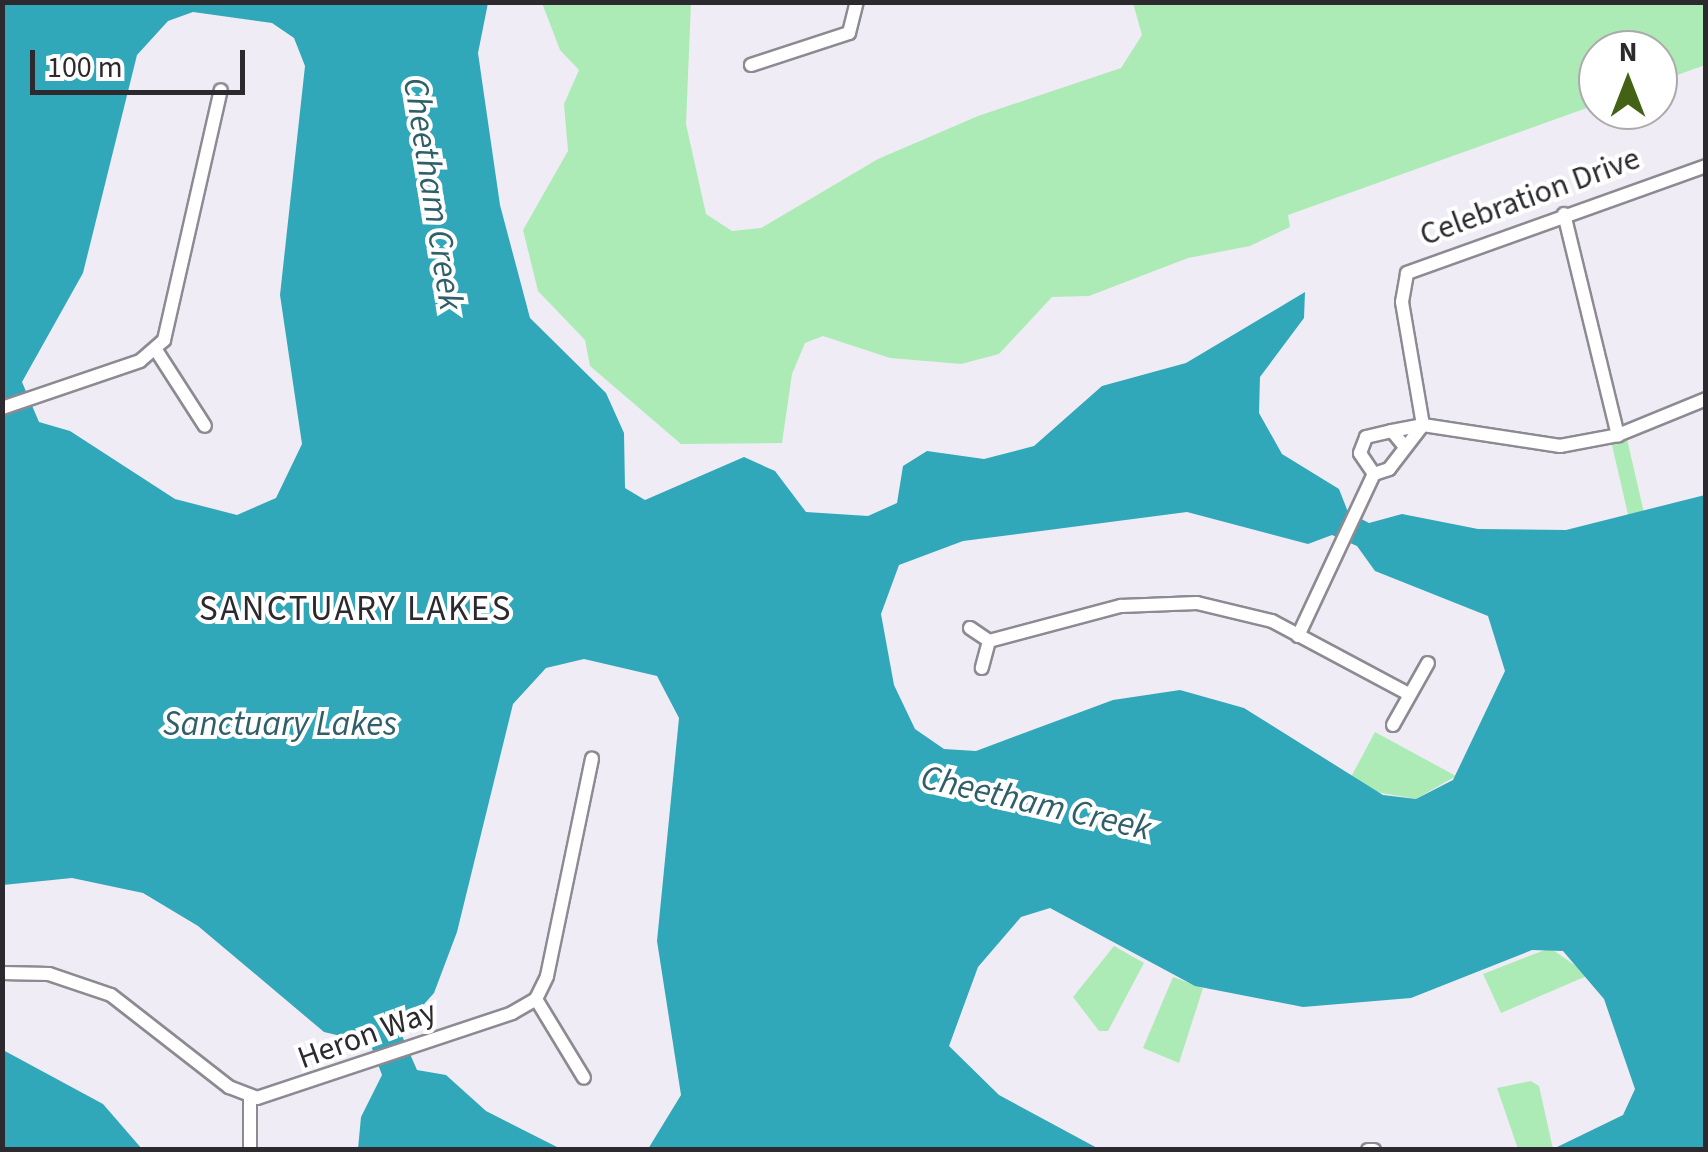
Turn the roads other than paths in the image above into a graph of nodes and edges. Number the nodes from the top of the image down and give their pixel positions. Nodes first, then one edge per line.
1 (857, 2) edge
2 (751, 65) dead end
3 (222, 90) dead end
4 (1706, 166) edge
5 (1564, 214) junction
6 (156, 350) junction
7 (1706, 399) edge
8 (2, 408) edge
9 (1423, 425) junction
10 (204, 426) dead end
11 (1392, 431) junction
12 (1618, 435) junction
13 (1404, 446) junction
14 (1374, 474) junction
15 (970, 628) dead end
16 (1298, 636) junction
17 (990, 641) junction
18 (1428, 663) dead end
19 (982, 668) dead end
20 (1409, 694) junction
21 (1393, 725) dead end
22 (592, 759) dead end
23 (2, 973) edge
24 (536, 999) junction
25 (584, 1078) dead end
26 (250, 1098) junction
27 (250, 1150) edge

1 - 2 street
3 - 6 street
4 - 5 street, Celebration Drive
5 - 9 street, Celebration Drive
5 - 12 street
6 - 8 street
6 - 10 street
7 - 12 street
9 - 11 street
9 - 12 street
9 - 13 street
11 - 13 street
11 - 14 street
13 - 14 street
14 - 16 street
15 - 17 street
16 - 17 street
16 - 20 street
17 - 19 street
18 - 20 street
20 - 21 street
22 - 24 street
23 - 26 street
24 - 25 street
24 - 26 street, Heron Way
26 - 27 street

